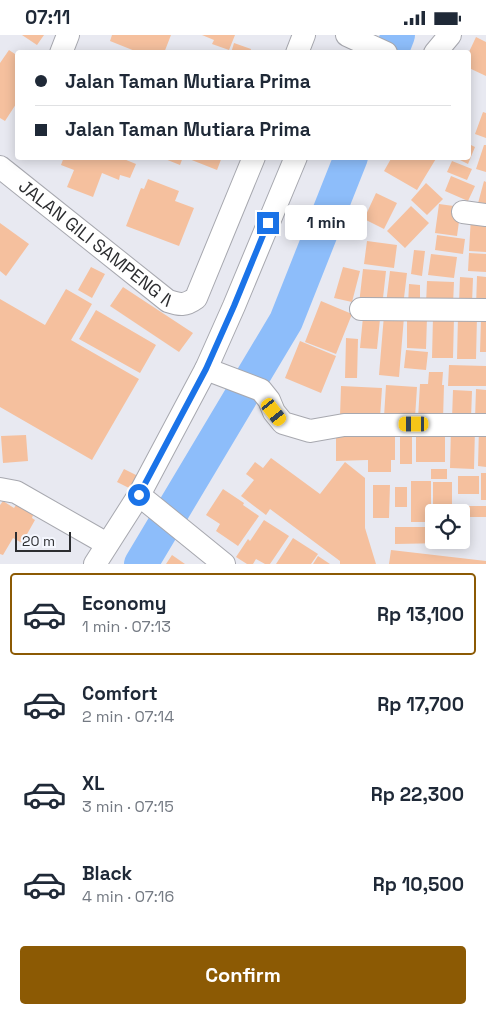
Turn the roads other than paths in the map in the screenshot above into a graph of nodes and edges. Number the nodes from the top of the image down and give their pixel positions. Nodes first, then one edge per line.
1 (68, 35) edge
2 (304, 35) edge
3 (450, 35) edge
4 (348, 41) edge
5 (62, 50) edge
6 (297, 50) edge
7 (376, 50) edge
8 (438, 50) edge
9 (253, 160) edge
10 (295, 160) edge
11 (9, 167) edge
12 (463, 211) dead end
13 (486, 215) edge
14 (361, 309) dead end
15 (486, 310) edge
16 (206, 369) junction
17 (486, 425) edge
18 (0, 489) edge
19 (146, 501) junction
20 (107, 544) junction
21 (95, 564) edge
22 (224, 564) edge

1 - 5 street
2 - 6 street
3 - 8 street
4 - 7 street
9 - 11 street, JALAN GILI SAMPENG II
10 - 16 street
12 - 13 street
14 - 15 street
16 - 17 street
16 - 19 street
18 - 20 street
19 - 20 street
19 - 22 street
20 - 21 street

